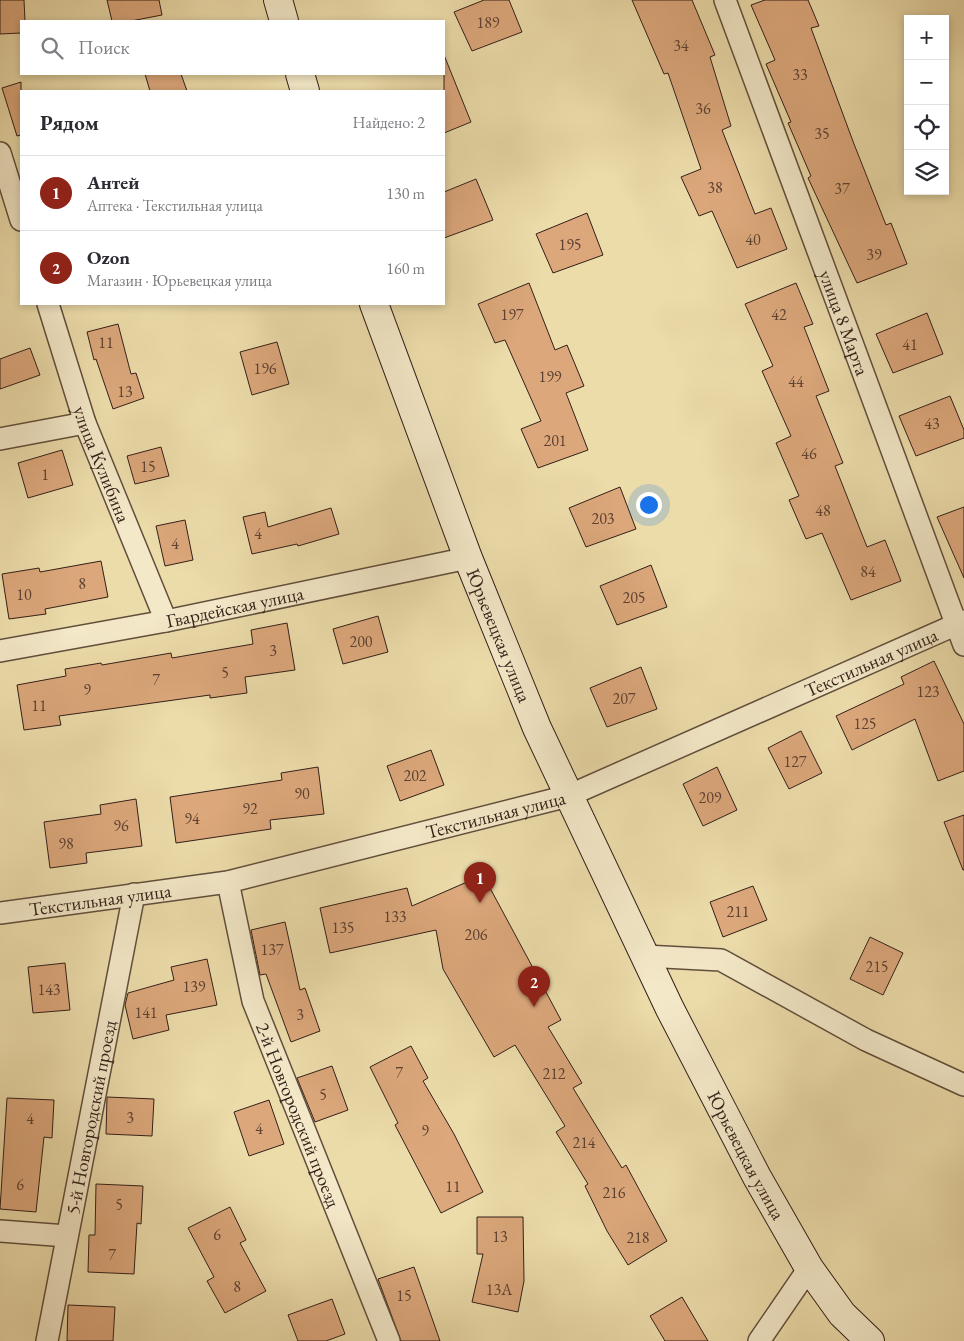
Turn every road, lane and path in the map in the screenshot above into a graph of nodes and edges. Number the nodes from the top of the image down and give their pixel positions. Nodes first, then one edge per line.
1 (278, 0) edge
2 (725, 0) edge
3 (284, 20) edge
4 (300, 75) edge
5 (305, 90) edge
6 (0, 153) edge
7 (20, 217) edge
8 (48, 305) edge
9 (374, 305) edge
10 (85, 423) junction
11 (0, 439) edge
12 (468, 558) junction
13 (166, 621) junction
14 (960, 623) edge
15 (964, 645) edge
16 (0, 650) edge
17 (568, 796) junction
18 (228, 882) junction
19 (134, 894) junction
20 (0, 913) edge
21 (645, 956) junction
22 (964, 1085) edge
23 (0, 1231) edge
24 (68, 1236) junction
25 (809, 1268) junction
26 (47, 1341) edge
27 (389, 1341) edge
28 (759, 1341) edge
29 (870, 1341) edge

1 - 3 main road
2 - 14 street, улица 8 Марта
4 - 5 main road
6 - 7 street
8 - 10 street, улица Кулибина
9 - 12 main road, Юрьевецкая улица
10 - 11 street
10 - 13 street, улица Кулибина
12 - 13 street, Гвардейская улица
12 - 17 main road, Юрьевецкая улица
13 - 16 street, Гвардейская улица
14 - 15 street, улица 8 Марта
14 - 17 street, Текстильная улица
17 - 18 street, Текстильная улица
17 - 21 main road, Юрьевецкая улица
18 - 19 street, Текстильная улица
18 - 27 street, 2-й Новгородский проезд
19 - 20 street, Текстильная улица
19 - 24 street, 5-й Новгородский проезд
21 - 22 street
21 - 25 main road, Юрьевецкая улица
23 - 24 street
24 - 26 street, 5-й Новгородский проезд
25 - 28 street
25 - 29 main road, Юрьевецкая улица

